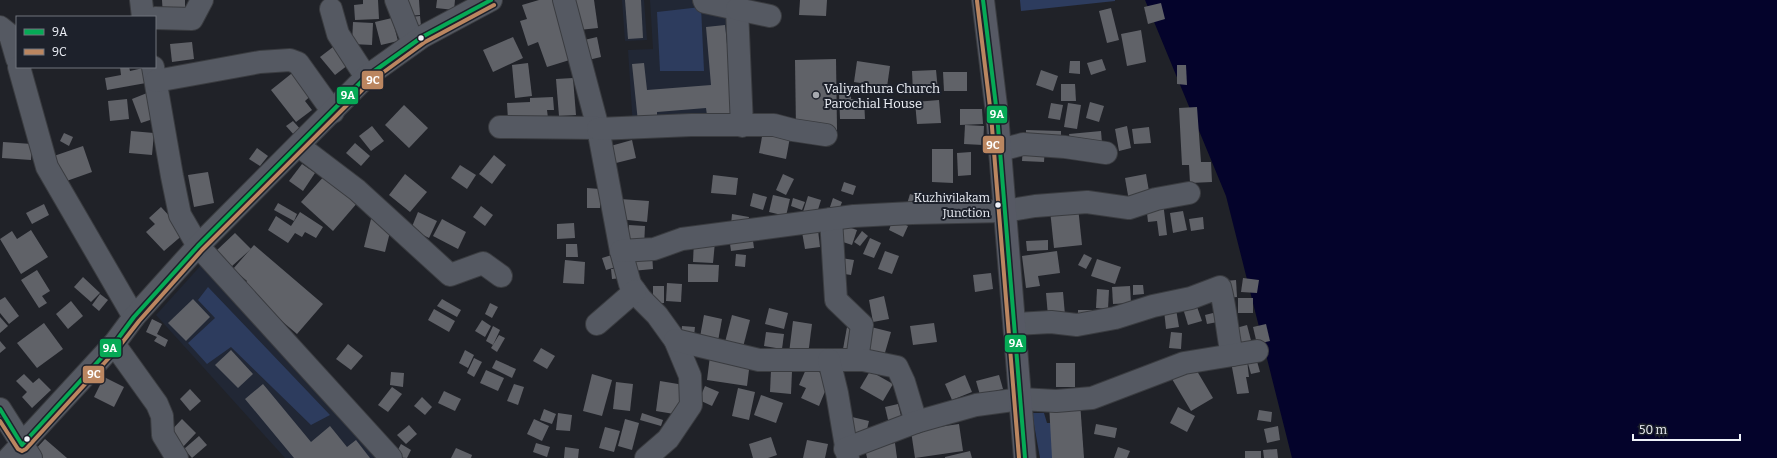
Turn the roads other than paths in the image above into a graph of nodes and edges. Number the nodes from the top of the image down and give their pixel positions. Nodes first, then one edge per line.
1 (141, 0) edge
2 (202, 0) edge
3 (396, 0) edge
4 (491, 0) edge
5 (564, 0) edge
6 (704, 0) edge
7 (983, 0) edge
8 (331, 9) dead end
9 (737, 9) junction
10 (143, 16) edge
11 (770, 16) dead end
12 (156, 18) edge
13 (0, 27) edge
14 (413, 43) junction
15 (16, 56) edge
16 (19, 68) edge
17 (154, 74) edge
18 (366, 78) junction
19 (332, 112) junction
20 (742, 126) junction
21 (500, 127) dead end
22 (598, 129) junction
23 (826, 135) dead end
24 (299, 146) junction
25 (1000, 150) junction
26 (1106, 153) dead end
27 (1189, 193) dead end
28 (1005, 211) junction
29 (831, 219) junction
30 (198, 246) junction
31 (621, 251) junction
32 (501, 276) dead end
33 (635, 291) junction
34 (134, 316) junction
35 (597, 324) dead end
36 (1014, 324) junction
37 (675, 340) junction
38 (114, 344) junction
39 (1258, 351) dead end
40 (1232, 355) junction
41 (829, 360) junction
42 (857, 360) junction
43 (1021, 399) junction
44 (0, 409) edge
45 (916, 422) junction
46 (21, 454) edge
47 (846, 454) edge
48 (177, 458) edge
49 (391, 458) edge
50 (646, 458) edge
51 (1025, 458) edge

1 - 10 street
2 - 12 street
3 - 14 street
4 - 14 street
5 - 22 street
6 - 9 street
7 - 25 main road
8 - 18 street
9 - 11 street
9 - 20 street
13 - 15 street
14 - 18 street
16 - 34 street
17 - 19 street
17 - 30 street
18 - 19 street
19 - 24 street
20 - 22 street
20 - 23 street
21 - 22 street
22 - 31 street
24 - 30 street
24 - 32 street
25 - 26 street
25 - 28 main road
27 - 28 street
28 - 29 street
28 - 36 main road
29 - 31 street
29 - 42 street
30 - 34 street
30 - 49 street
31 - 33 street
33 - 35 street
33 - 37 street
34 - 38 street
36 - 40 street
36 - 43 main road
37 - 41 street
37 - 50 street
38 - 46 street
38 - 48 street
39 - 40 street
40 - 43 street
41 - 42 street
41 - 47 street
42 - 45 street
43 - 45 street
43 - 51 main road
44 - 46 street
45 - 47 street

